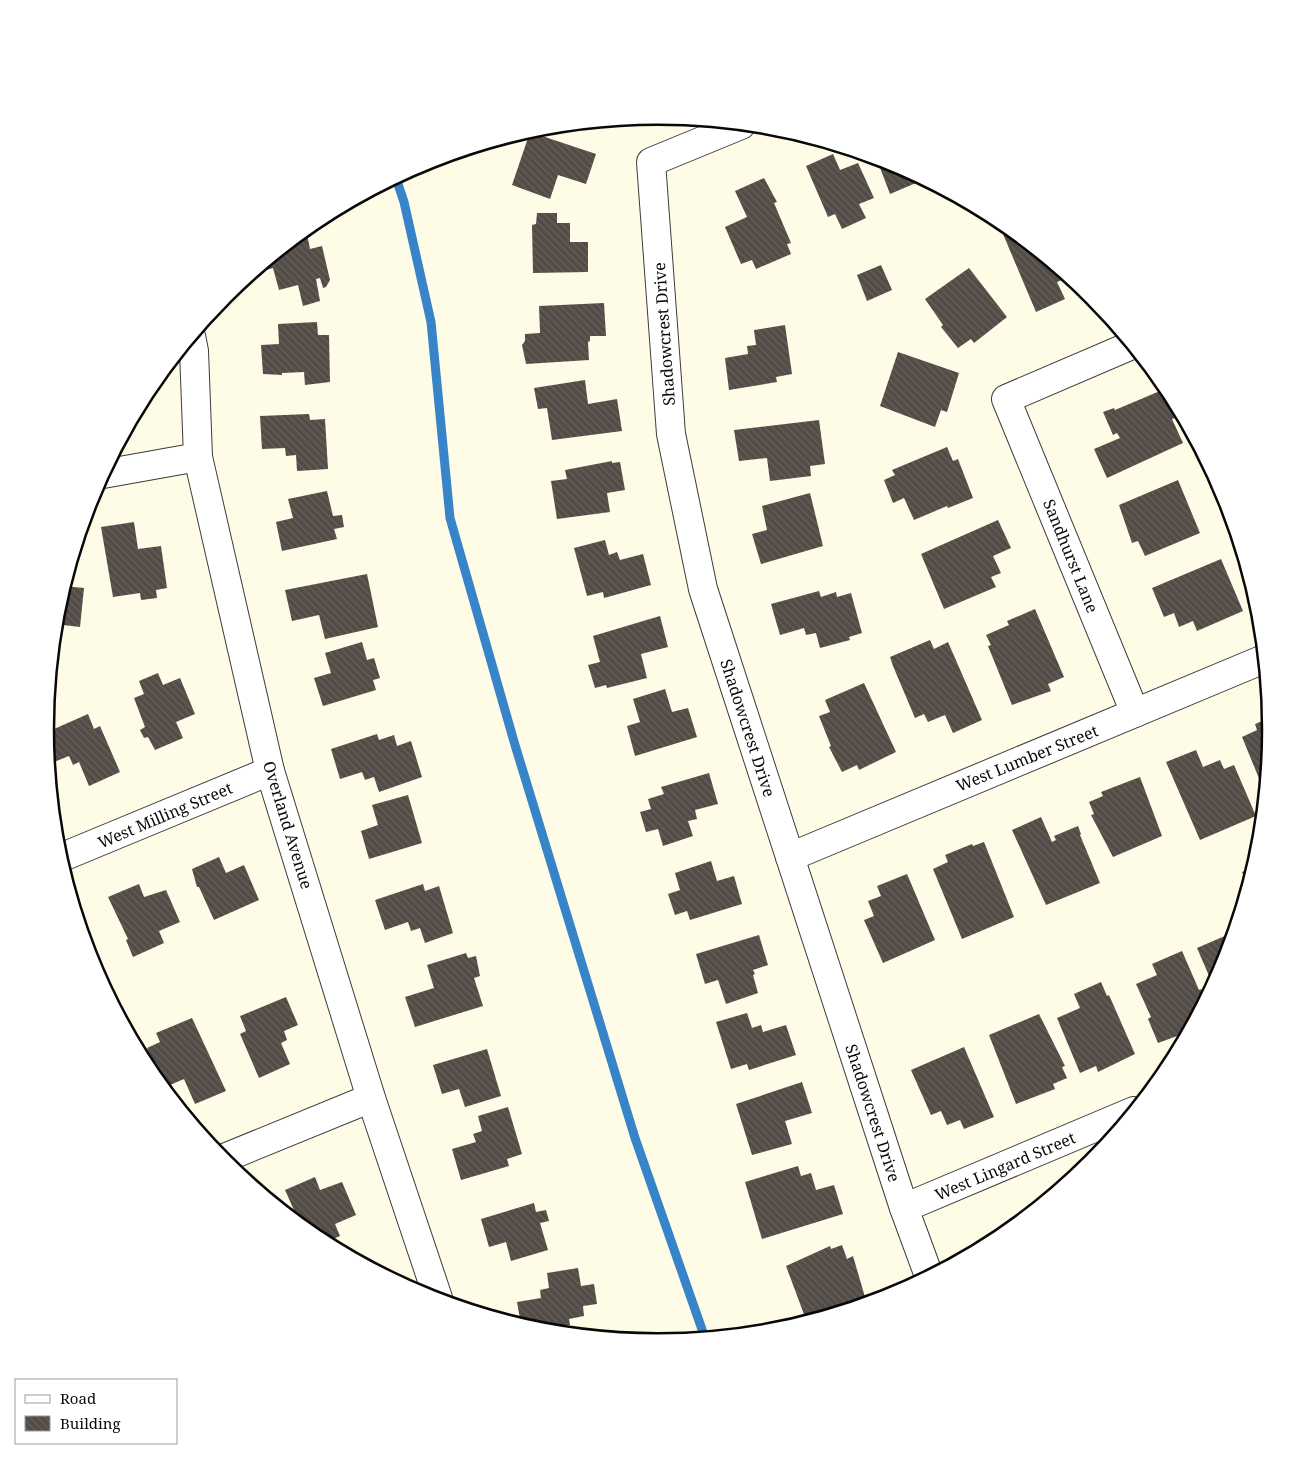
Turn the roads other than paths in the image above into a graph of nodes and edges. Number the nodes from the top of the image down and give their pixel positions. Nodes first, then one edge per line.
1 (730, 129) edge
2 (193, 345) edge
3 (1126, 348) edge
4 (198, 457) junction
5 (111, 473) edge
6 (1258, 661) edge
7 (1135, 713) junction
8 (270, 771) junction
9 (67, 855) edge
10 (790, 856) junction
11 (371, 1098) junction
12 (1121, 1116) edge
13 (230, 1156) edge
14 (904, 1208) junction
15 (927, 1270) edge
16 (436, 1291) edge

1 - 10 street, Shadowcrest Drive
2 - 4 street, Overland Avenue
3 - 7 street, Sandhurst Lane
4 - 5 street
4 - 8 street, Overland Avenue
6 - 7 street, West Lumber Street
7 - 10 street, West Lumber Street
8 - 9 street, West Milling Street
8 - 11 street, Overland Avenue
10 - 14 street, Shadowcrest Drive
11 - 13 street
11 - 16 street, Overland Avenue
12 - 14 street, West Lingard Street
14 - 15 street, Shadowcrest Drive

